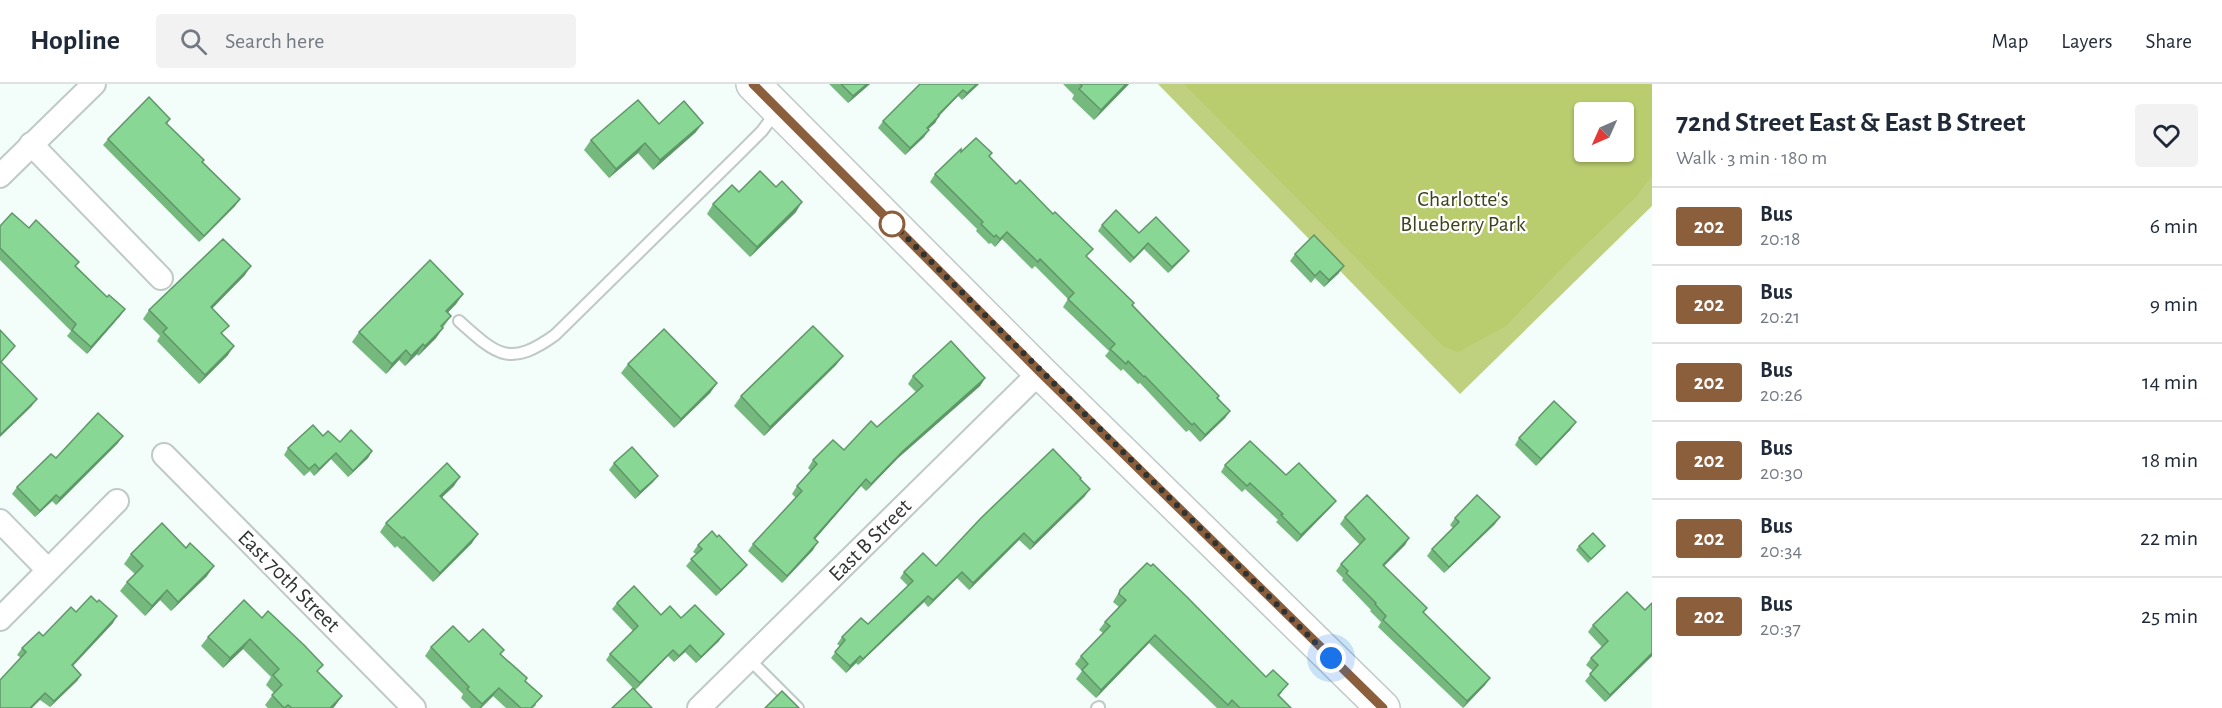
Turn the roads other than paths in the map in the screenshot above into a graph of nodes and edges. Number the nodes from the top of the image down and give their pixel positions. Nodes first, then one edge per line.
1 (94, 84) edge
2 (753, 84) edge
3 (778, 109) junction
4 (31, 144) junction
5 (0, 176) edge
6 (161, 278) dead end
7 (459, 321) dead end
8 (1040, 372) junction
9 (164, 455) dead end
10 (117, 501) dead end
11 (0, 521) edge
12 (48, 570) junction
13 (0, 619) edge
14 (749, 659) junction
15 (414, 708) edge
16 (699, 708) edge
17 (798, 708) edge
18 (1383, 708) edge

1 - 4 street
2 - 3 main road
3 - 7 lane
3 - 8 main road
4 - 5 street
4 - 6 street
8 - 14 street, East B Street
8 - 18 main road
9 - 15 street, East 70th Street
10 - 12 street
11 - 12 street
12 - 13 street
14 - 16 street, East B Street
14 - 17 lane

